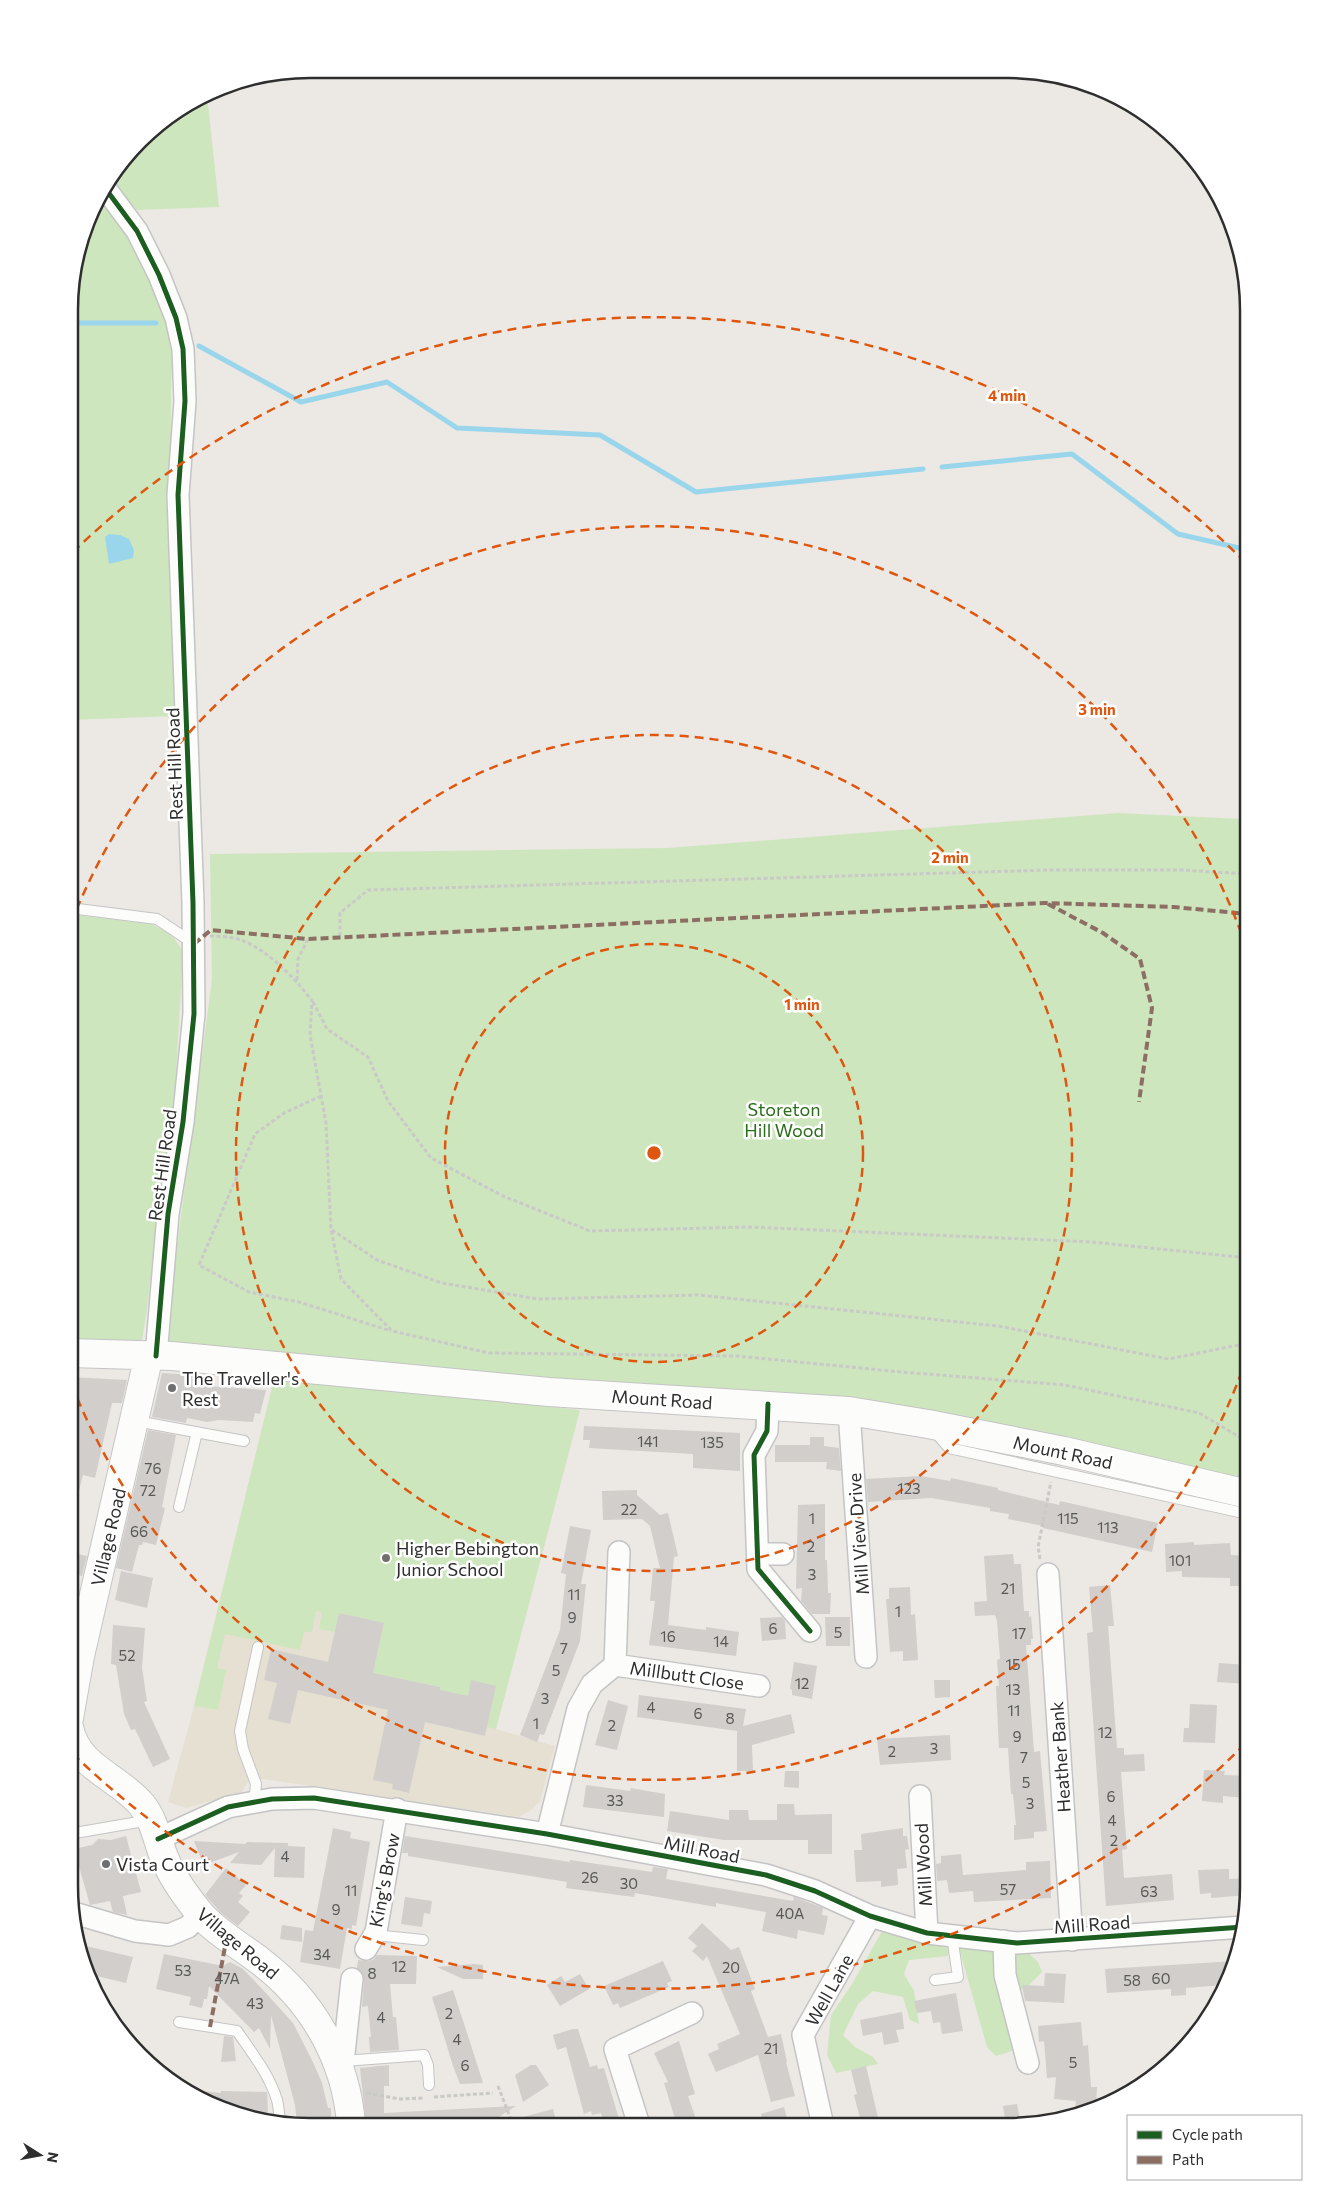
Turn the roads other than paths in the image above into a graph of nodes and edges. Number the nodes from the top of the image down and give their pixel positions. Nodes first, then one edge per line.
1 (109, 194) edge
2 (78, 909) edge
3 (194, 944) junction
4 (78, 1353) edge
5 (150, 1362) junction
6 (768, 1404) junction
7 (849, 1411) junction
8 (135, 1420) junction
9 (928, 1424) junction
10 (197, 1432) junction
11 (244, 1441) dead end
12 (1240, 1492) edge
13 (179, 1507) dead end
14 (1240, 1512) edge
15 (619, 1552) dead end
16 (758, 1554) junction
17 (783, 1554) dead end
18 (1048, 1574) road end
19 (810, 1631) dead end
20 (78, 1643) edge
21 (258, 1647) dead end
22 (866, 1658) dead end
23 (615, 1665) junction
24 (759, 1686) dead end
25 (78, 1750) edge
26 (920, 1796) dead end
27 (254, 1803) junction
28 (397, 1809) junction
29 (155, 1829) junction
30 (78, 1833) edge
31 (547, 1834) junction
32 (79, 1914) edge
33 (200, 1914) junction
34 (870, 1916) junction
35 (1236, 1927) edge
36 (927, 1933) junction
37 (952, 1936) junction
38 (423, 1940) dead end
39 (1072, 1940) junction
40 (1004, 1941) junction
41 (370, 1942) joint
42 (352, 1979) dead end
43 (935, 1980) dead end
44 (692, 2013) dead end
45 (179, 2022) dead end
46 (1028, 2064) dead end
47 (343, 2066) junction
48 (429, 2085) dead end
49 (280, 2116) edge
50 (350, 2118) edge
51 (637, 2118) edge
52 (821, 2118) edge

1 - 3 street, Rest Hill Road
2 - 3 lane
3 - 5 street, Rest Hill Road
4 - 5 main road, Mount Road
5 - 6 main road, Mount Road
5 - 8 main road, Village Road
6 - 7 main road, Mount Road
6 - 16 street
7 - 9 main road, Mount Road
7 - 22 street, Mill View Drive
8 - 10 lane
8 - 20 main road, Village Road
9 - 12 main road, Mount Road
9 - 14 lane
10 - 11 lane
10 - 13 lane
15 - 23 street, Millbutt Close
16 - 17 street
16 - 19 street
18 - 39 street, Heather Bank
21 - 27 lane
23 - 24 street, Millbutt Close
23 - 31 street, Millbutt Close
25 - 29 main road, Village Road
26 - 36 street, Mill Wood
27 - 28 street, Mill Road
27 - 29 street, Mill Road
28 - 31 street, Mill Road
28 - 41 street, King's Brow
29 - 30 lane
29 - 33 main road, Village Road
31 - 34 street, Mill Road
32 - 33 street
33 - 47 main road, Village Road
34 - 36 street, Mill Road
34 - 52 street, Well Lane
35 - 39 street, Mill Road
36 - 37 street, Mill Road
37 - 40 street, Mill Road
37 - 43 lane
38 - 41 lane
39 - 40 street, Mill Road
40 - 46 street
42 - 47 street
44 - 51 street
45 - 49 lane
47 - 48 lane
47 - 50 main road, Village Road

